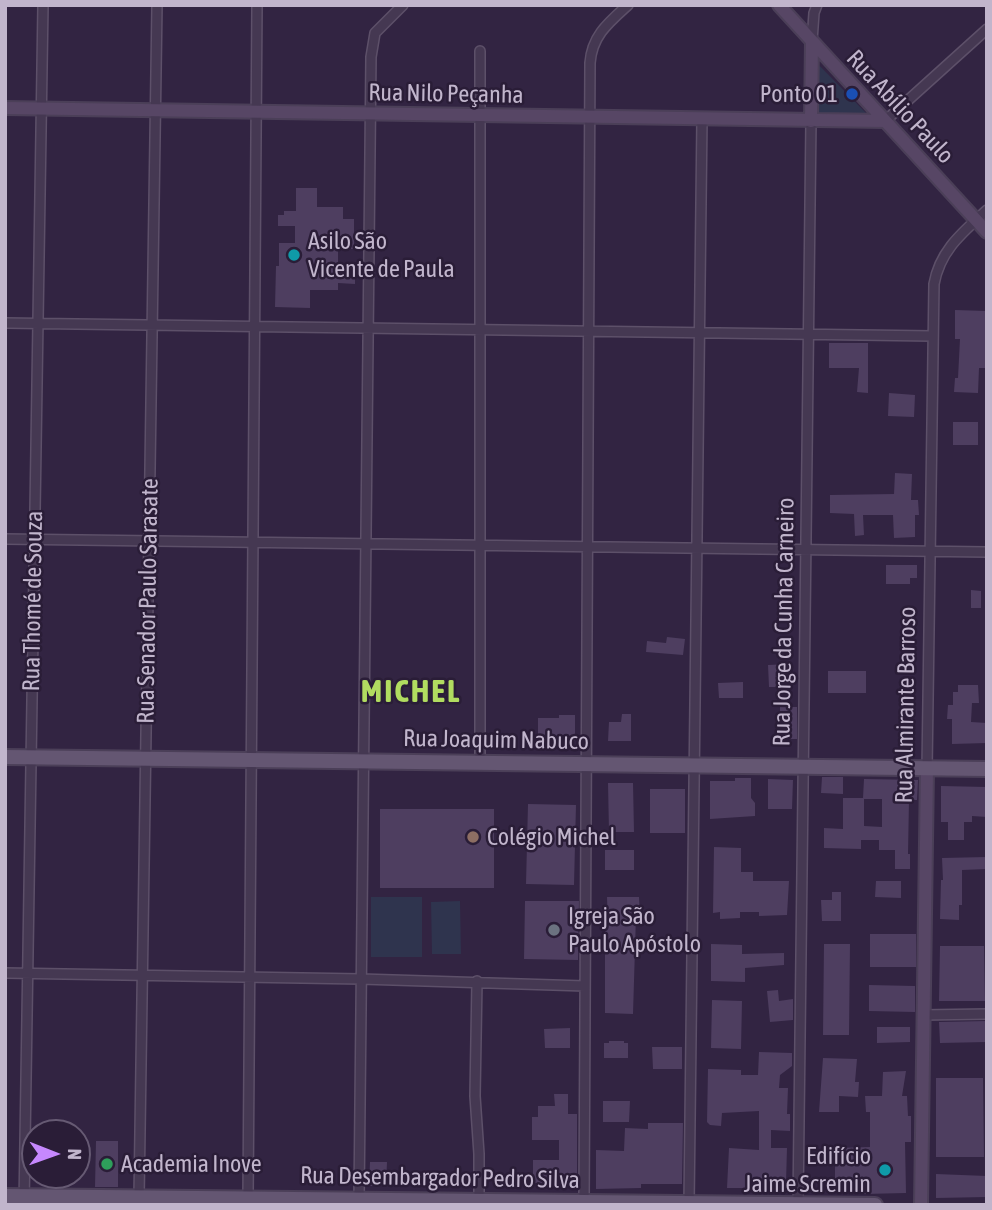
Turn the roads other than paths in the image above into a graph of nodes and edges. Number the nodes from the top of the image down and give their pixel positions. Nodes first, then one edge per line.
1 (43, 5) edge
2 (157, 5) edge
3 (257, 5) edge
4 (402, 5) edge
5 (628, 5) edge
6 (779, 5) edge
7 (817, 5) edge
8 (987, 29) edge
9 (812, 41) junction
10 (480, 51) dead end
11 (5, 108) edge
12 (41, 109) junction
13 (155, 110) junction
14 (257, 112) junction
15 (370, 114) junction
16 (480, 116) junction
17 (589, 117) junction
18 (702, 119) junction
19 (811, 121) junction
20 (885, 121) junction
21 (987, 211) edge
22 (976, 220) junction
23 (987, 232) edge
24 (5, 323) edge
25 (38, 323) junction
26 (152, 325) junction
27 (255, 326) junction
28 (368, 328) junction
29 (480, 329) junction
30 (588, 331) junction
31 (700, 332) junction
32 (808, 334) junction
33 (932, 336) junction
34 (5, 539) edge
35 (34, 540) junction
36 (149, 541) junction
37 (253, 542) junction
38 (365, 544) junction
39 (480, 545) junction
40 (587, 546) junction
41 (697, 547) junction
42 (806, 549) junction
43 (929, 550) junction
44 (987, 552) edge
45 (5, 757) edge
46 (31, 757) junction
47 (146, 759) junction
48 (252, 760) junction
49 (363, 761) junction
50 (480, 763) junction
51 (586, 764) junction
52 (694, 766) junction
53 (803, 767) junction
54 (927, 769) junction
55 (987, 769) edge
56 (5, 973) edge
57 (27, 973) junction
58 (143, 974) junction
59 (250, 978) junction
60 (361, 979) junction
61 (477, 981) junction
62 (585, 986) junction
63 (987, 1014) edge
64 (923, 1015) junction
65 (5, 1196) edge
66 (248, 1198) junction
67 (359, 1199) junction
68 (24, 1200) edge
69 (135, 1200) edge
70 (584, 1202) junction
71 (479, 1203) edge
72 (618, 1203) edge
73 (689, 1203) junction
74 (789, 1204) edge
75 (798, 1204) edge
76 (875, 1205) edge
77 (921, 1205) edge

1 - 12 street, Rua Thomé de Souza
2 - 13 street, Rua Senador Paulo Sarasate
3 - 14 street
4 - 15 street
5 - 17 street
6 - 9 street, Rua Abílio Paulo
7 - 9 street
8 - 20 street
9 - 19 street, Rua Jorge da Cunha Carneiro
9 - 20 street, Rua Abílio Paulo
10 - 16 street
11 - 12 street, Rua Nilo Peçanha
12 - 13 street, Rua Nilo Peçanha
12 - 25 street, Rua Thomé de Souza
13 - 14 street, Rua Nilo Peçanha
13 - 26 street, Rua Senador Paulo Sarasate
14 - 15 street, Rua Nilo Peçanha
14 - 27 street
15 - 16 street, Rua Nilo Peçanha
15 - 28 street
16 - 17 street, Rua Nilo Peçanha
16 - 29 street
17 - 18 street, Rua Nilo Peçanha
17 - 30 street
18 - 19 street, Rua Nilo Peçanha
18 - 31 street
19 - 20 street, Rua Nilo Peçanha
19 - 32 street, Rua Jorge da Cunha Carneiro
20 - 22 street, Rua Abílio Paulo
21 - 22 street, Rua Almirante Barroso
22 - 23 street, Rua Abílio Paulo
22 - 33 street, Rua Almirante Barroso
24 - 25 street
25 - 26 street
25 - 35 street, Rua Thomé de Souza
26 - 27 street
26 - 36 street, Rua Senador Paulo Sarasate
27 - 28 street
27 - 37 street
28 - 29 street
28 - 38 street
29 - 30 street
29 - 39 street
30 - 31 street
30 - 40 street
31 - 32 street
31 - 41 street
32 - 33 street
32 - 42 street, Rua Jorge da Cunha Carneiro
33 - 43 street, Rua Almirante Barroso
34 - 35 street
35 - 36 street
35 - 46 street, Rua Thomé de Souza
36 - 37 street
36 - 47 street, Rua Senador Paulo Sarasate
37 - 38 street
37 - 48 street
38 - 39 street
38 - 49 street
39 - 40 street
39 - 50 street
40 - 41 street
40 - 51 street
41 - 42 street
41 - 52 street
42 - 43 street
42 - 53 street, Rua Jorge da Cunha Carneiro
43 - 44 street
43 - 54 street, Rua Almirante Barroso
45 - 46 main road, Rua Joaquim Nabuco
46 - 47 main road, Rua Joaquim Nabuco
46 - 57 street, Rua Thomé de Souza
47 - 48 main road, Rua Joaquim Nabuco
47 - 58 street, Rua Senador Paulo Sarasate
48 - 49 main road, Rua Joaquim Nabuco
48 - 59 street
49 - 50 main road, Rua Joaquim Nabuco
49 - 60 street
50 - 51 main road, Rua Joaquim Nabuco
51 - 52 main road, Rua Joaquim Nabuco
51 - 62 street
52 - 53 main road, Rua Joaquim Nabuco
52 - 73 street
53 - 54 main road, Rua Joaquim Nabuco
53 - 75 street, Rua Jorge da Cunha Carneiro
54 - 55 main road, Rua Joaquim Nabuco
54 - 64 street, Rua Almirante Barroso
56 - 57 street
57 - 58 street
57 - 68 street, Rua Thomé de Souza
58 - 59 street
58 - 69 street, Rua Senador Paulo Sarasate
59 - 60 street
59 - 66 street
60 - 61 street
60 - 67 street
61 - 62 street
61 - 71 street
62 - 70 street
63 - 64 street
64 - 77 street, Rua Almirante Barroso
65 - 68 main road, Rua Desembargador Pedro Silva
66 - 67 main road, Rua Desembargador Pedro Silva
66 - 69 main road, Rua Desembargador Pedro Silva
67 - 71 main road, Rua Desembargador Pedro Silva
68 - 69 main road, Rua Desembargador Pedro Silva
70 - 71 main road, Rua Desembargador Pedro Silva
70 - 72 main road, Rua Desembargador Pedro Silva
72 - 73 main road, Rua Desembargador Pedro Silva
73 - 74 main road, Rua Desembargador Pedro Silva
74 - 75 main road, Rua Desembargador Pedro Silva
75 - 76 main road, Rua Desembargador Pedro Silva

